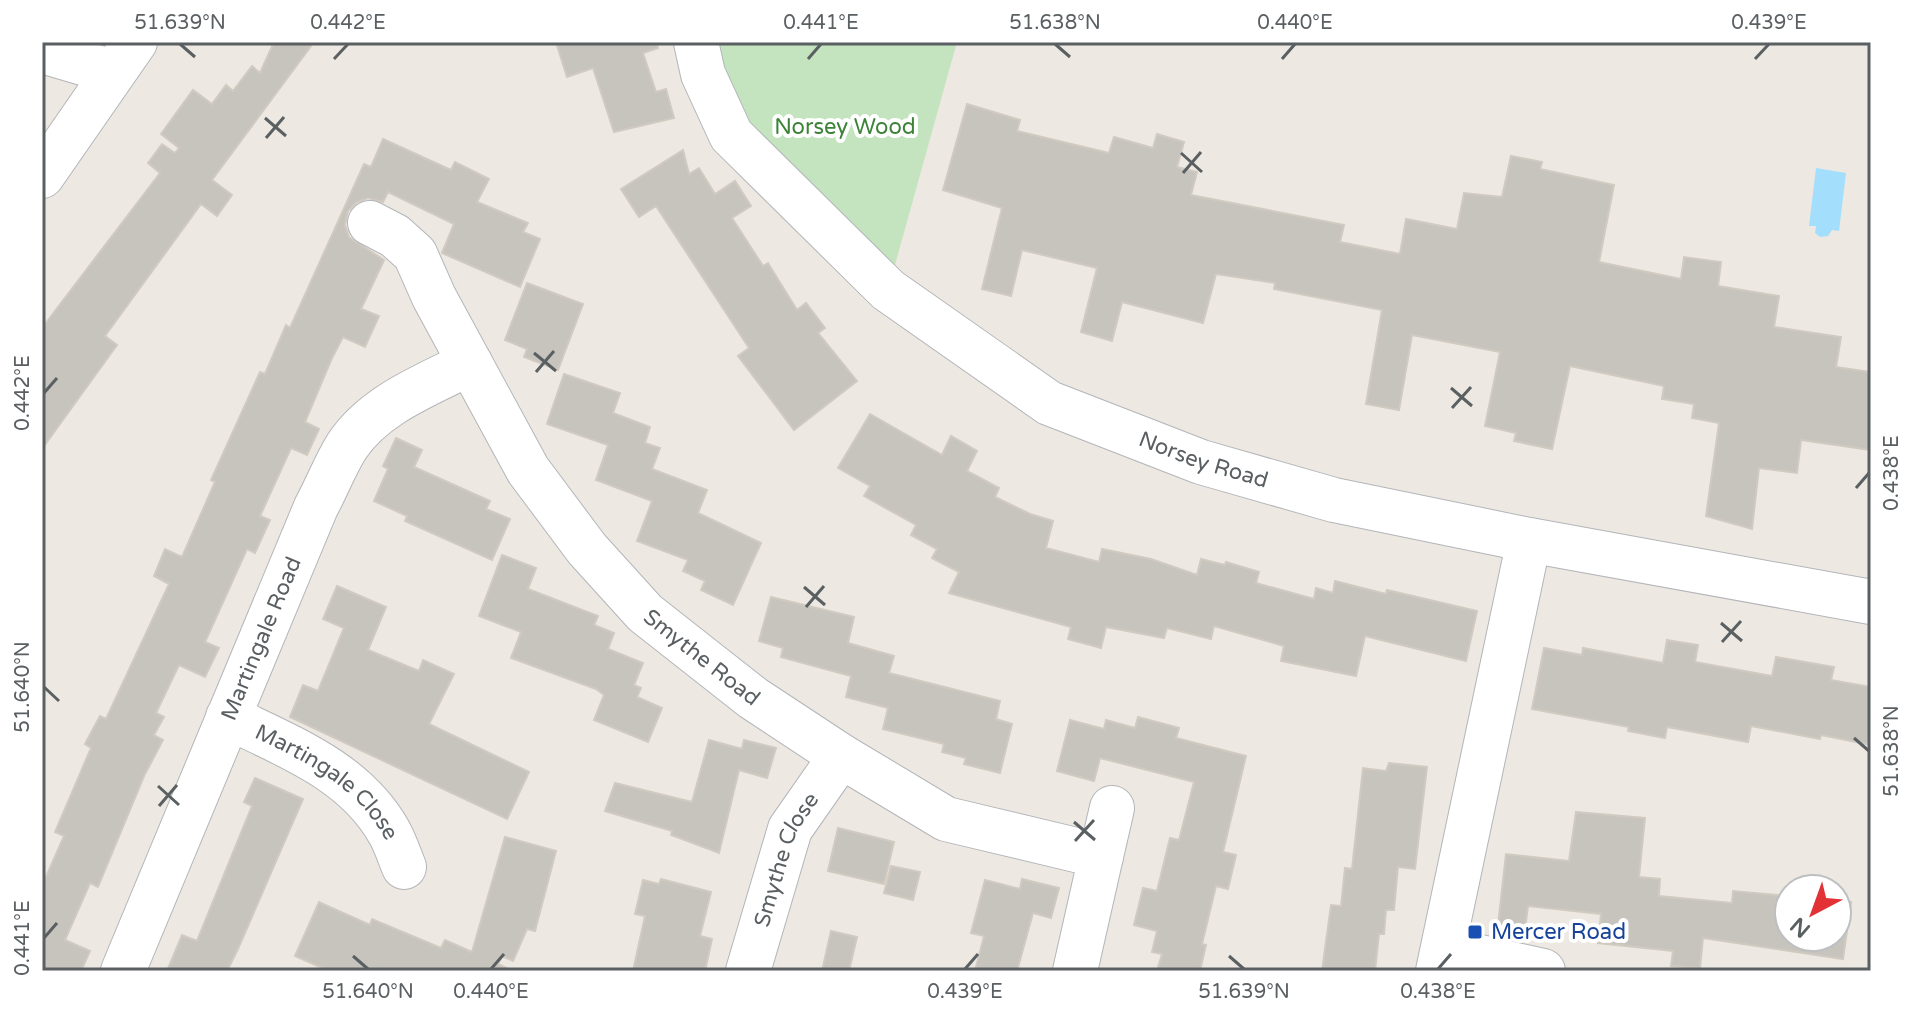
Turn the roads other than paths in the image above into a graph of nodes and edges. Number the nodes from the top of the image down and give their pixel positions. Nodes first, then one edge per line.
1 (696, 42) edge
2 (42, 51) edge
3 (124, 57) edge
4 (42, 176) edge
5 (370, 223) dead end
6 (470, 363) junction
7 (1529, 540) junction
8 (1871, 602) edge
9 (228, 717) junction
10 (841, 756) junction
11 (1112, 808) dead end
12 (1101, 856) junction
13 (404, 867) dead end
14 (1441, 960) edge
15 (123, 971) edge
16 (748, 971) edge
17 (1075, 971) edge
18 (1543, 971) edge

1 - 7 street, Norsey Road
2 - 3 street
3 - 4 street
5 - 6 street, Smythe Road
6 - 9 street, Martingale Road
6 - 10 street, Smythe Road
7 - 8 street, Norsey Road
7 - 14 street
9 - 13 street, Martingale Close
9 - 15 street, Martingale Road
10 - 12 street, Smythe Road
10 - 16 street, Smythe Close
11 - 12 street
12 - 17 street
14 - 18 street

